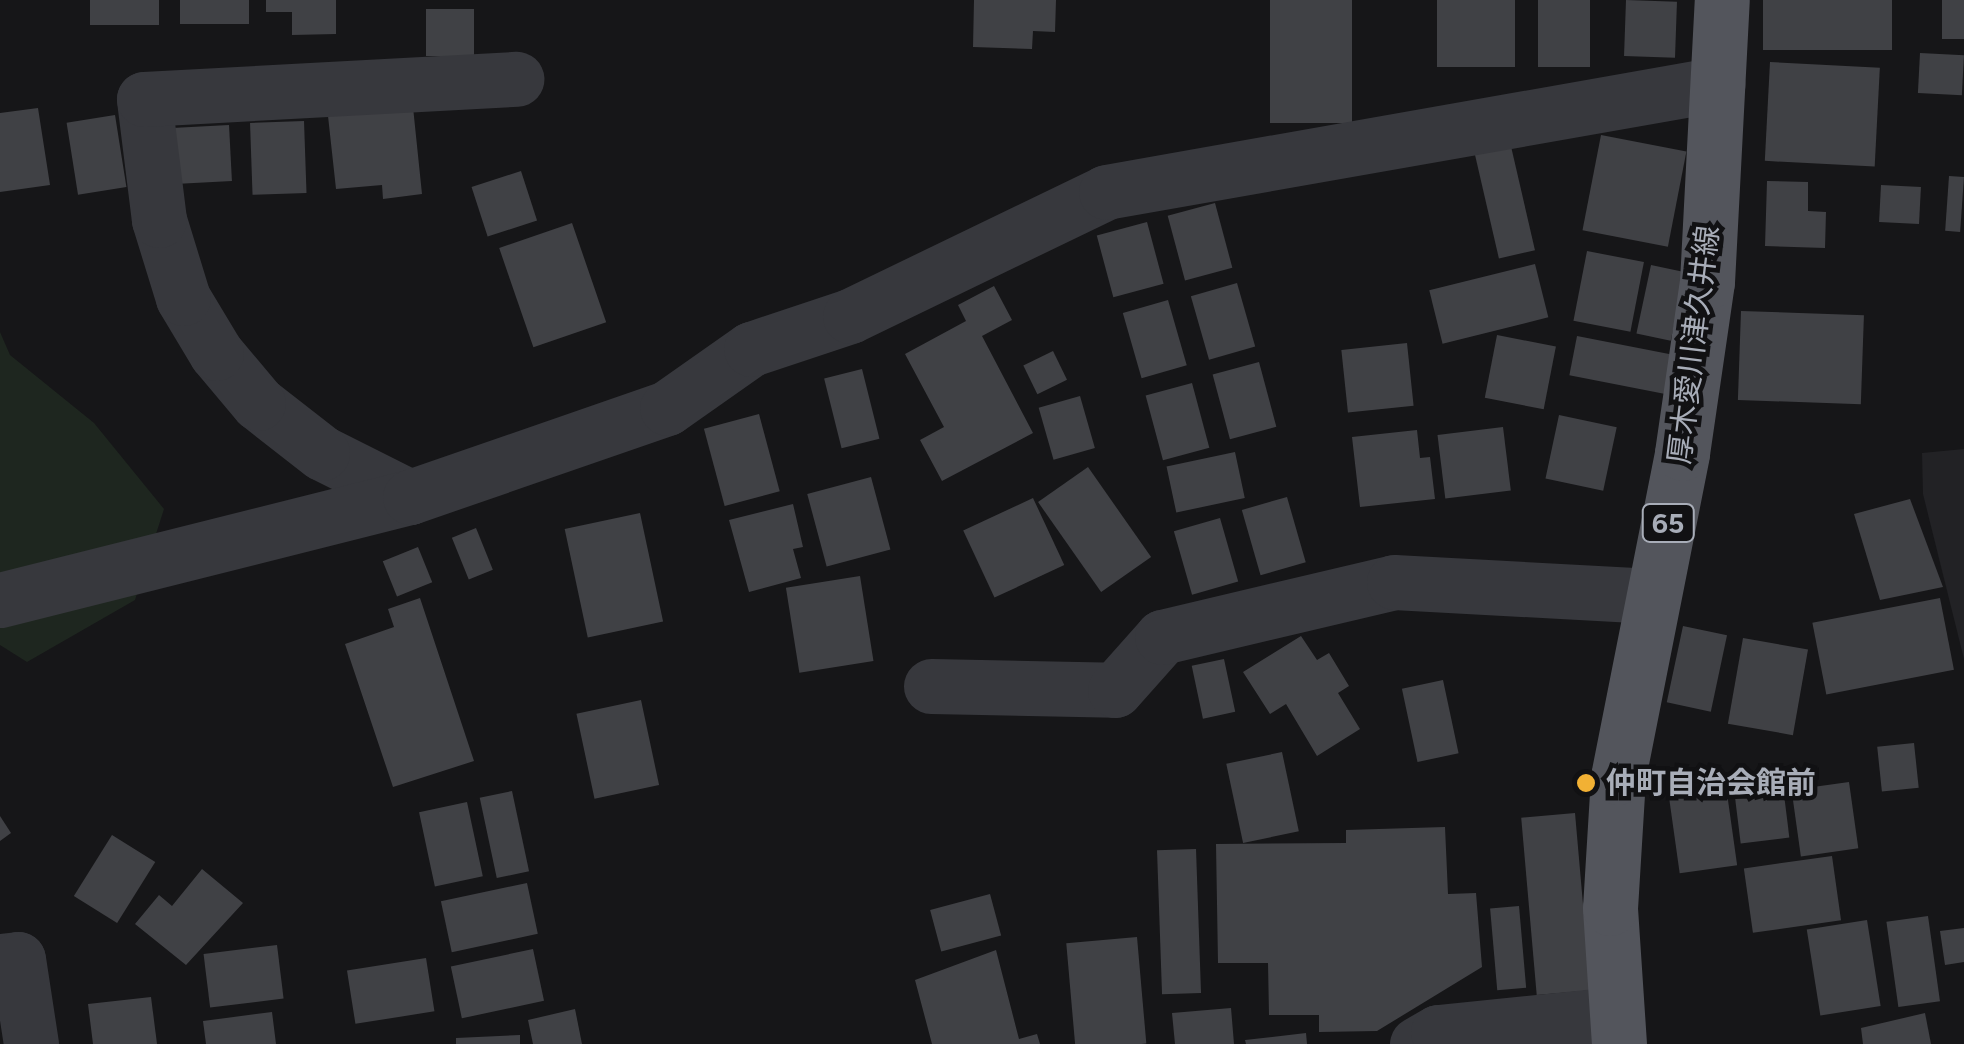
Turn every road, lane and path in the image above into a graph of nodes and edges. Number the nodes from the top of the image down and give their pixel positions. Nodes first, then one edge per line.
1 (1722, 0) edge
2 (516, 78) dead end
3 (1718, 84) junction
4 (410, 497) junction
5 (1654, 596) junction
6 (0, 600) edge
7 (930, 686) dead end
8 (0, 960) edge
9 (1617, 1029) edge
10 (30, 1044) edge
11 (1417, 1044) edge

1 - 3 main road, 厚木愛川津久井線 / 65
2 - 4 street
3 - 4 street
3 - 5 main road, 厚木愛川津久井線 / 65
4 - 6 street
5 - 7 street
5 - 9 main road, 厚木愛川津久井線 / 65
8 - 10 street
9 - 11 street

